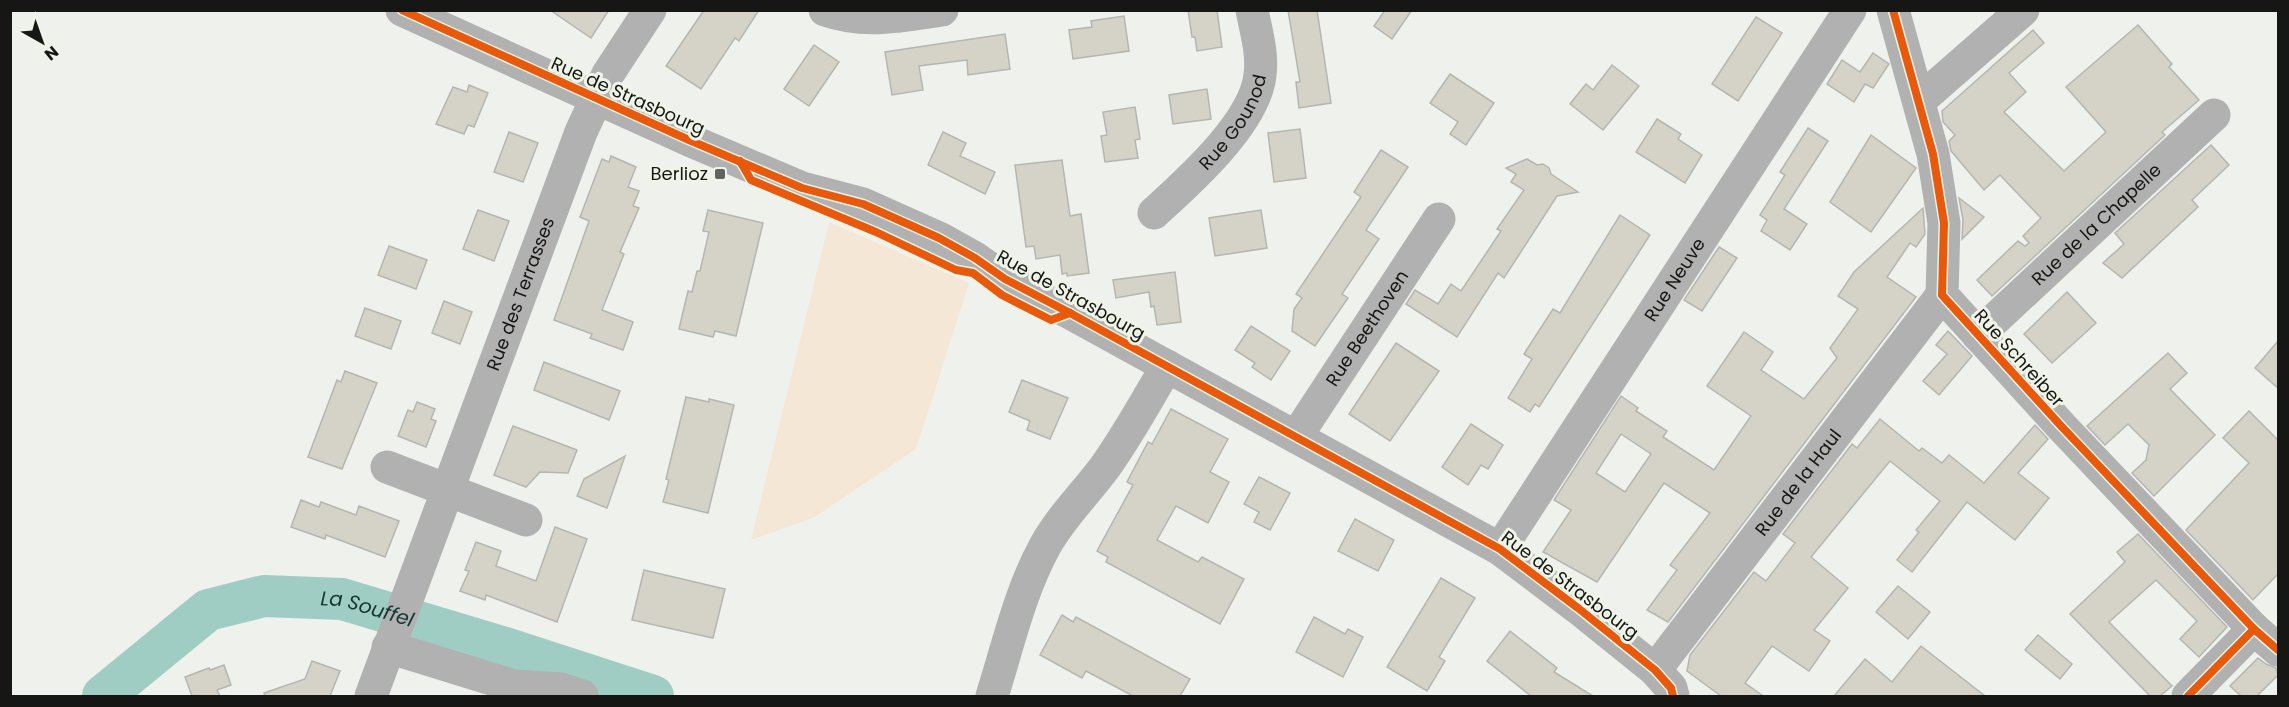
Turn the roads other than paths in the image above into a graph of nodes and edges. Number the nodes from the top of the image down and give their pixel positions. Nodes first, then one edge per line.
1 (402, 10) edge
2 (650, 10) edge
3 (825, 10) edge
4 (942, 10) edge
5 (1252, 10) edge
6 (2023, 10) edge
7 (1849, 13) edge
8 (1895, 17) edge
9 (595, 98) junction
10 (1919, 101) junction
11 (2214, 115) dead end
12 (1154, 213) dead end
13 (1439, 219) dead end
14 (1942, 295) junction
15 (1978, 335) junction
16 (1167, 366) junction
17 (1296, 436) junction
18 (387, 467) dead end
19 (447, 490) junction
20 (526, 520) dead end
21 (1500, 549) junction
22 (2254, 629) junction
23 (392, 639) junction
24 (2278, 650) edge
25 (1664, 683) edge
26 (371, 696) edge
27 (582, 696) edge
28 (992, 696) edge
29 (2188, 696) edge

1 - 9 street, Rue de Strasbourg
2 - 9 street, Rue des Terrasses
3 - 4 street
5 - 12 street, Rue Gounod
6 - 10 street
7 - 8 street
7 - 21 street, Rue Neuve
8 - 10 street
9 - 16 street, Rue de Strasbourg
9 - 19 street, Rue des Terrasses
10 - 14 street
11 - 15 street, Rue de la Chapelle
13 - 17 street, Rue Beethoven
14 - 15 street, Rue Schreiber
14 - 25 street, Rue de la Haul
15 - 22 street, Rue Schreiber
16 - 17 street, Rue de Strasbourg
16 - 28 street
17 - 21 street, Rue de Strasbourg
18 - 19 street
19 - 20 street
19 - 23 street, Rue des Terrasses
21 - 25 street, Rue de Strasbourg
22 - 24 street, Rue Schreiber
22 - 29 street
23 - 26 street, Rue des Terrasses
23 - 27 street

